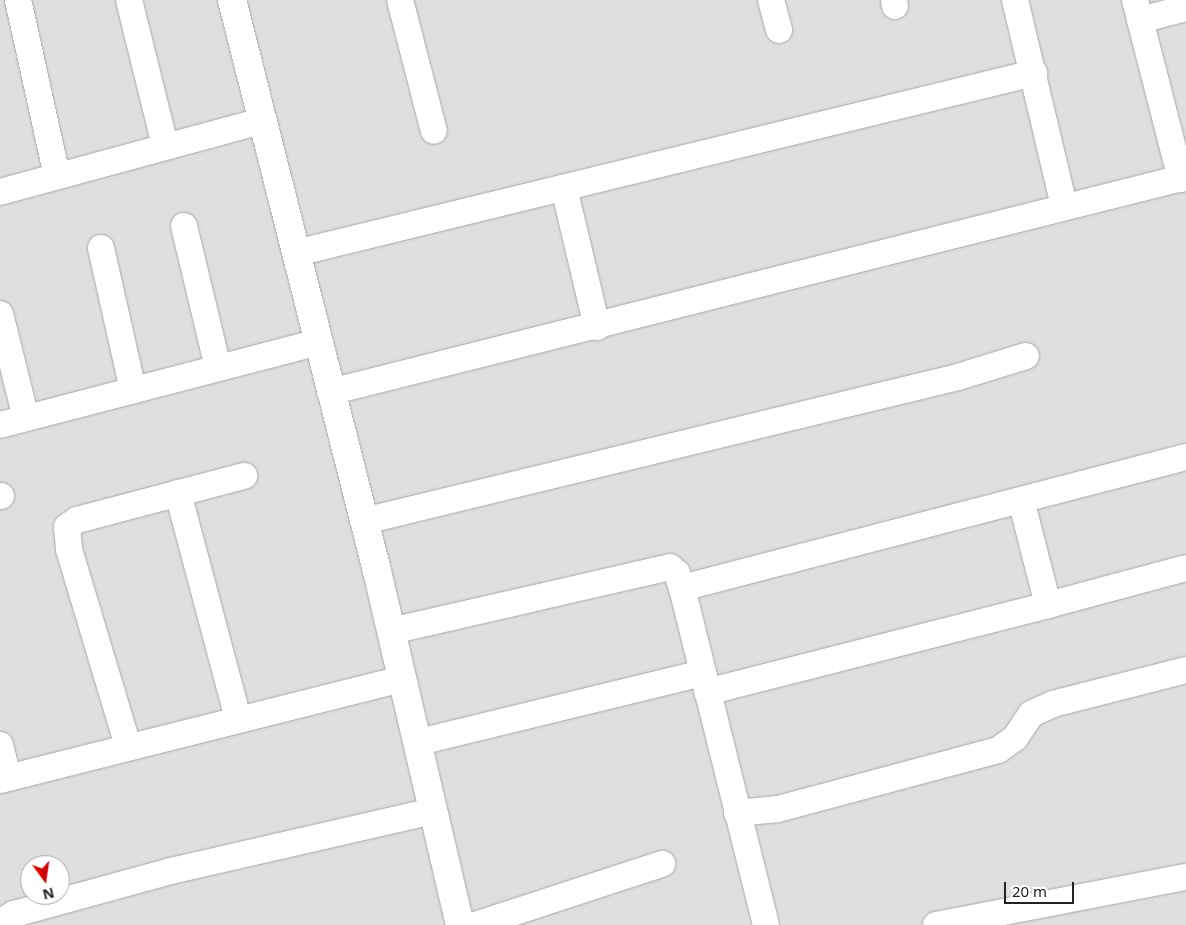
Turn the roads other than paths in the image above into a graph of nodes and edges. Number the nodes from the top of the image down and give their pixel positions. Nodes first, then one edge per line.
1 (18, 0) edge
2 (129, 0) edge
3 (232, 0) edge
4 (400, 0) edge
5 (771, 0) edge
6 (1016, 0) edge
7 (1186, 8) edge
8 (1138, 10) edge
9 (778, 30) dead end
10 (1034, 73) junction
11 (262, 121) junction
12 (434, 131) dead end
13 (165, 146) junction
14 (57, 176) junction
15 (1184, 178) edge
16 (564, 188) junction
17 (0, 192) edge
18 (1064, 206) junction
19 (184, 226) dead end
20 (101, 248) dead end
21 (296, 253) junction
22 (0, 314) edge
23 (597, 327) junction
24 (318, 342) junction
25 (1026, 356) dead end
26 (218, 368) junction
27 (133, 390) junction
28 (330, 392) junction
29 (26, 418) junction
30 (0, 424) edge
31 (1186, 457) edge
32 (244, 476) dead end
33 (178, 493) junction
34 (1021, 500) junction
35 (364, 521) junction
36 (1186, 568) edge
37 (682, 588) junction
38 (1048, 605) junction
39 (391, 631) junction
40 (1186, 670) edge
41 (402, 679) junction
42 (705, 682) junction
43 (238, 719) junction
44 (419, 742) junction
45 (0, 745) edge
46 (128, 746) junction
47 (4, 778) edge
48 (434, 811) junction
49 (737, 813) junction
50 (662, 864) dead end
51 (1186, 877) edge
52 (0, 923) edge
53 (460, 925) edge
54 (475, 925) edge
55 (766, 925) edge
56 (936, 925) edge

1 - 14 street
2 - 13 street
3 - 11 street
4 - 12 street
5 - 9 street
6 - 10 street
7 - 8 street
8 - 15 street
10 - 16 street
10 - 18 street
11 - 13 street
11 - 21 street
13 - 14 street
14 - 17 street
15 - 18 street
16 - 21 street
16 - 23 street
18 - 23 street
19 - 26 street
20 - 27 street
21 - 24 street
22 - 29 street
23 - 28 street
24 - 26 street
24 - 28 street
25 - 35 street
26 - 27 street
27 - 29 street
28 - 35 street
29 - 30 street
31 - 34 street
32 - 33 street
33 - 43 street
33 - 46 street
34 - 37 street
34 - 38 street
35 - 39 street
36 - 38 street
37 - 39 street
37 - 42 street
38 - 42 street
39 - 41 street
40 - 49 street
41 - 43 street
41 - 44 street
42 - 44 street
42 - 49 street
43 - 46 street
44 - 48 street
45 - 47 street
46 - 47 street
48 - 52 street
48 - 53 street
49 - 55 street
50 - 54 street
51 - 56 street

